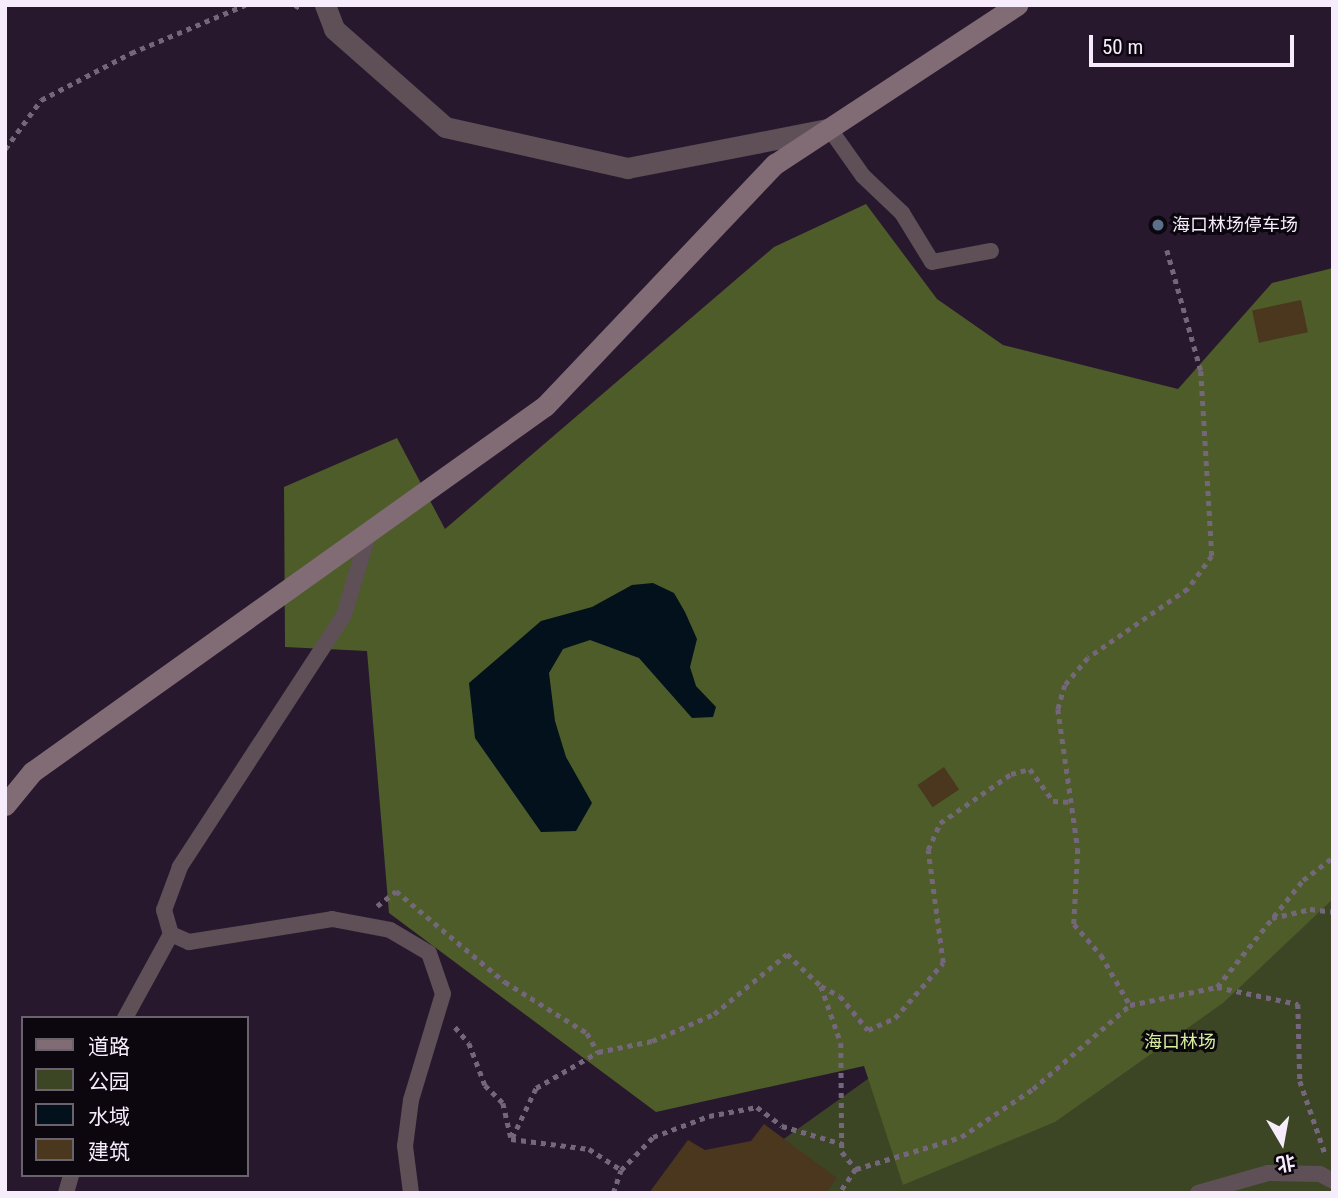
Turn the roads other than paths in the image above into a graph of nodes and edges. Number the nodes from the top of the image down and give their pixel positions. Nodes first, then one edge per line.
1 (325, 5) edge
2 (1017, 5) edge
3 (829, 128) junction
4 (991, 251) dead end
5 (369, 532) junction
6 (5, 805) edge
7 (171, 934) junction
8 (126, 1016) edge
9 (1333, 1181) edge
10 (411, 1193) edge
11 (1198, 1193) edge

1 - 3 street
2 - 3 street
3 - 4 lane
3 - 5 street
5 - 6 street
5 - 7 lane
7 - 8 lane
7 - 10 lane
9 - 11 lane

